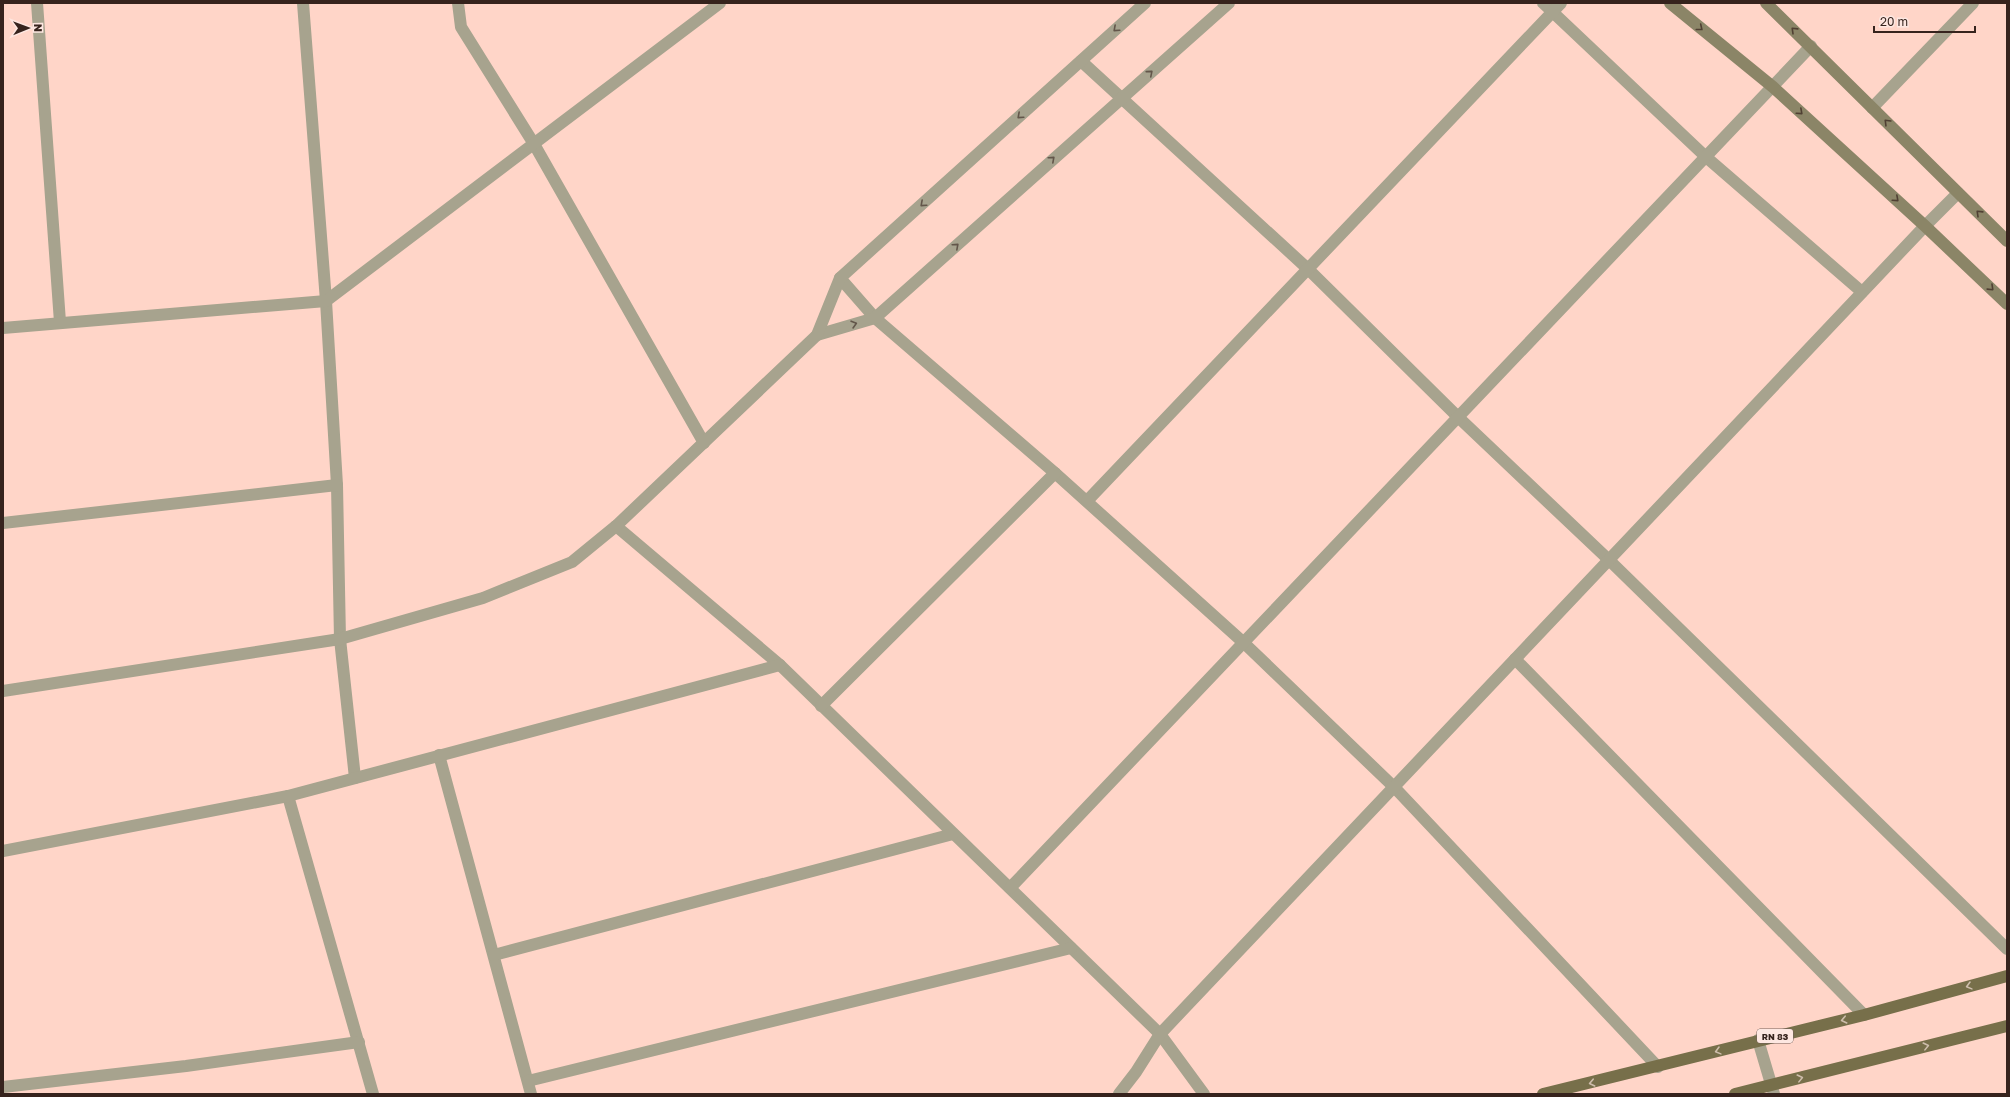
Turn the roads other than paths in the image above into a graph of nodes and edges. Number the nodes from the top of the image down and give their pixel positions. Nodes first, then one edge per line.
1 (37, 3) edge
2 (303, 3) edge
3 (458, 3) edge
4 (720, 3) edge
5 (1145, 3) edge
6 (1229, 3) edge
7 (1543, 3) edge
8 (1562, 3) edge
9 (1670, 3) edge
10 (1766, 3) edge
11 (1973, 3) edge
12 (1552, 13) junction
13 (1811, 46) junction
14 (1080, 62) junction
15 (1772, 87) junction
16 (1122, 97) junction
17 (1872, 108) junction
18 (534, 144) junction
19 (1706, 157) junction
20 (1958, 193) junction
21 (1925, 226) junction
22 (2007, 241) edge
23 (1308, 269) junction
24 (840, 278) junction
25 (1862, 292) junction
26 (2006, 300) edge
27 (326, 301) junction
28 (875, 318) junction
29 (60, 322) junction
30 (3, 328) edge
31 (817, 335) junction
32 (1458, 417) junction
33 (704, 443) junction
34 (1055, 473) junction
35 (337, 485) junction
36 (1087, 501) junction
37 (3, 523) edge
38 (616, 526) junction
39 (1609, 560) junction
40 (340, 639) junction
41 (1244, 643) junction
42 (1516, 660) junction
43 (780, 665) junction
44 (3, 691) edge
45 (821, 706) junction
46 (439, 755) junction
47 (355, 778) junction
48 (1395, 788) junction
49 (288, 796) junction
50 (953, 834) junction
51 (3, 851) edge
52 (1010, 888) junction
53 (1071, 948) junction
54 (2007, 949) edge
55 (494, 955) junction
56 (2007, 976) edge
57 (1864, 1015) junction
58 (2007, 1026) edge
59 (1160, 1034) junction
60 (1758, 1040) junction
61 (359, 1042) junction
62 (1658, 1067) junction
63 (528, 1081) junction
64 (3, 1087) edge
65 (1773, 1089) edge
66 (373, 1094) edge
67 (531, 1094) edge
68 (1119, 1094) edge
69 (1204, 1094) edge
70 (1543, 1094) edge
71 (1735, 1094) edge

1 - 29 street
2 - 27 street
3 - 18 street
4 - 18 street
5 -> 14 street
16 -> 6 street
7 - 12 street
8 - 12 street
9 -> 15 main road
13 -> 10 main road
11 - 17 street
12 - 19 street
12 - 23 street
13 - 15 street
13 - 17 main road
14 - 16 street
14 -> 24 street
15 - 19 street
15 -> 21 main road
16 - 23 street
28 -> 16 street
20 -> 17 main road
18 - 27 street
18 - 33 street
19 - 25 street
19 - 32 street
20 - 21 street
22 -> 20 main road
21 - 25 street
21 -> 26 main road
23 - 32 street
23 - 36 street
24 - 28 street
24 - 31 street
25 - 39 street
27 - 29 street
27 - 35 street
31 -> 28 street
28 - 34 street
29 - 30 street
31 - 33 street
32 - 39 street
32 - 41 street
33 - 38 street
34 - 36 street
34 - 45 street
35 - 37 street
35 - 40 street
36 - 41 street
38 - 40 street
38 - 43 street
39 - 42 street
39 - 54 street
40 - 44 street
40 - 47 street
41 - 48 street
41 - 52 street
42 - 48 street
42 - 57 street
43 - 45 street
43 - 46 street
45 - 50 street
46 - 47 street
46 - 55 street
47 - 49 street
48 - 59 street
48 - 62 street
49 - 51 street
49 - 61 street
50 - 52 street
50 - 55 street
52 - 53 street
53 - 59 street
53 - 63 street
55 - 63 street
56 -> 57 main road, RN 83
57 -> 60 main road, RN 83
65 -> 58 main road
59 - 68 street
59 - 69 street
60 -> 62 main road, RN 83
60 - 65 street
61 - 64 street
61 - 66 street
62 -> 70 main road, RN 83
63 - 67 street
65 - 71 main road

